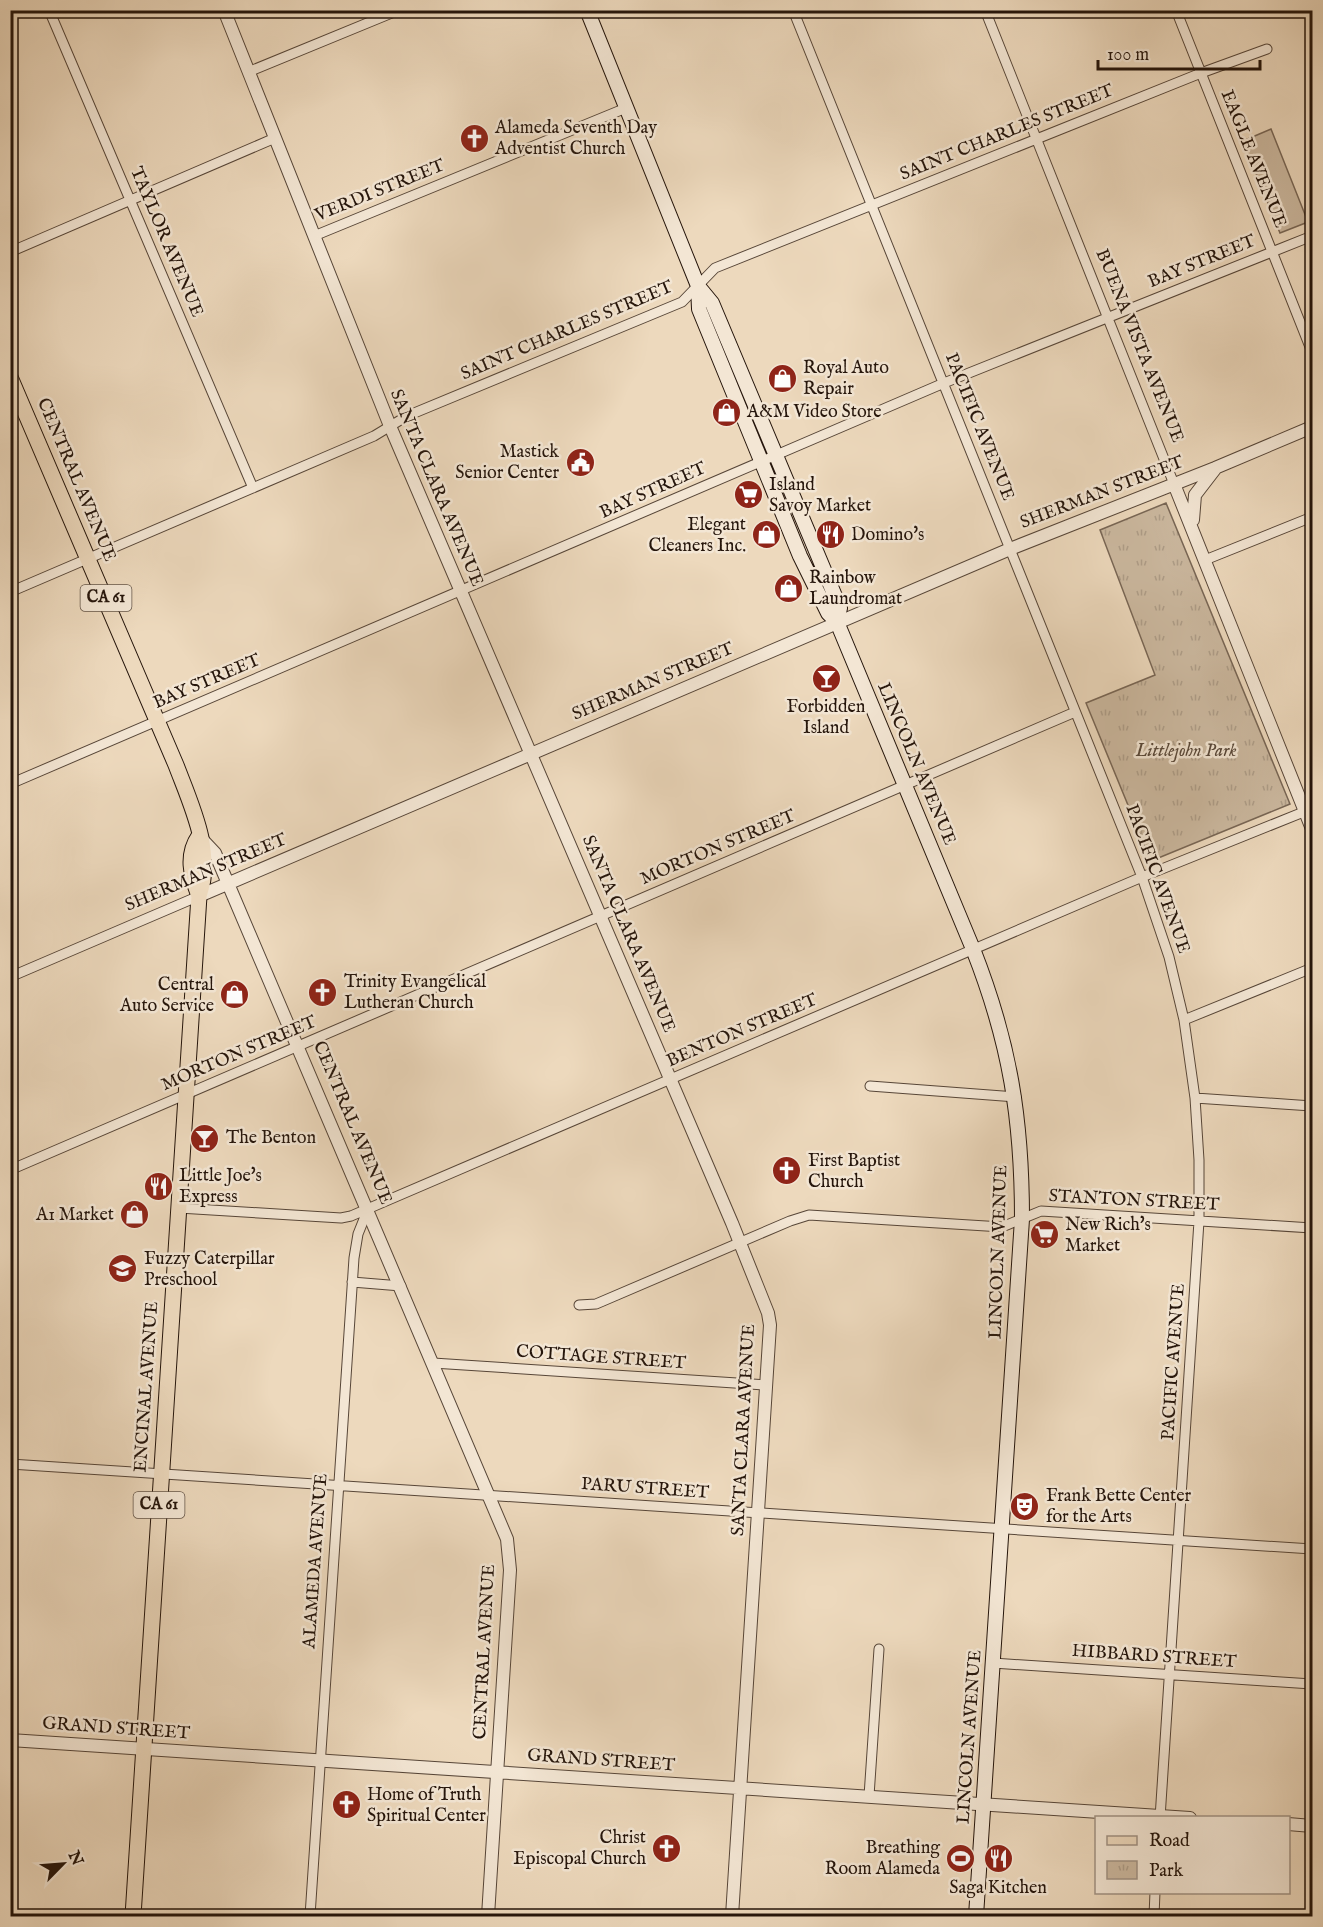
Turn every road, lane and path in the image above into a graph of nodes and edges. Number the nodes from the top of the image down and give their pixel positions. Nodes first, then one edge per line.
1 (49, 10) edge
2 (224, 10) edge
3 (399, 10) edge
4 (587, 10) edge
5 (793, 10) edge
6 (985, 10) edge
7 (1176, 10) edge
8 (1267, 49) dead end
9 (248, 72) junction
10 (1201, 73) junction
11 (626, 108) junction
12 (275, 138) junction
13 (1036, 138) junction
14 (130, 200) junction
15 (872, 204) junction
16 (314, 236) junction
17 (1312, 236) edge
18 (10, 252) edge
19 (1273, 252) junction
20 (698, 286) junction
21 (1108, 318) junction
22 (1312, 352) edge
23 (10, 377) edge
24 (944, 383) junction
25 (390, 426) junction
26 (1312, 427) edge
27 (778, 455) junction
28 (762, 462) junction
29 (1215, 468) junction
30 (1174, 484) junction
31 (254, 488) junction
32 (1312, 517) edge
33 (1193, 529) junction
34 (1010, 549) junction
35 (89, 559) junction
36 (1205, 561) junction
37 (10, 592) edge
38 (461, 592) junction
39 (837, 622) junction
40 (1075, 712) junction
41 (158, 721) junction
42 (531, 753) junction
43 (10, 784) edge
44 (906, 785) junction
45 (1306, 811) junction
46 (1312, 829) edge
47 (199, 836) junction
48 (1142, 877) junction
49 (228, 884) junction
50 (199, 896) junction
51 (600, 916) junction
52 (973, 949) junction
53 (1312, 968) edge
54 (10, 977) edge
55 (1184, 1020) junction
56 (298, 1046) junction
57 (671, 1079) junction
58 (870, 1086) dead end
59 (186, 1094) junction
60 (1016, 1097) junction
61 (1195, 1098) junction
62 (1312, 1106) edge
63 (10, 1170) edge
64 (178, 1208) junction
65 (368, 1209) junction
66 (1022, 1219) junction
67 (1199, 1221) junction
68 (1312, 1228) edge
69 (740, 1242) junction
70 (352, 1282) junction
71 (401, 1286) junction
72 (579, 1305) dead end
73 (434, 1363) junction
74 (766, 1385) junction
75 (10, 1464) edge
76 (161, 1474) junction
77 (338, 1484) junction
78 (490, 1495) junction
79 (758, 1513) junction
80 (1001, 1528) junction
81 (1178, 1540) junction
82 (1312, 1549) edge
83 (879, 1649) dead end
84 (993, 1663) junction
85 (1170, 1675) junction
86 (1312, 1684) edge
87 (10, 1740) edge
88 (144, 1749) junction
89 (320, 1761) junction
90 (497, 1773) junction
91 (741, 1788) junction
92 (869, 1796) junction
93 (984, 1803) junction
94 (1147, 1816) edge
95 (1160, 1816) edge
96 (1290, 1824) edge
97 (1312, 1826) edge
98 (1155, 1894) edge
99 (133, 1917) edge
100 (310, 1917) edge
101 (488, 1917) edge
102 (732, 1917) edge
103 (976, 1917) edge
104 (1154, 1917) edge

1 - 14 street, TAYLOR AVENUE
2 - 9 street, SANTA CLARA AVENUE
3 - 9 street
4 - 11 main road, LINCOLN AVENUE
5 - 15 street, PACIFIC AVENUE
6 - 13 street, BUENA VISTA AVENUE
7 - 10 street, EAGLE AVENUE
8 - 10 street, SAINT CHARLES STREET
9 - 12 street, SANTA CLARA AVENUE
10 - 13 street, SAINT CHARLES STREET
10 - 19 street, EAGLE AVENUE
11 - 16 street, VERDI STREET
11 - 20 main road, LINCOLN AVENUE
12 - 14 street
12 - 16 street, SANTA CLARA AVENUE
13 - 15 street, SAINT CHARLES STREET
13 - 21 street, BUENA VISTA AVENUE
14 - 18 street
14 - 31 street, TAYLOR AVENUE
15 - 20 street, SAINT CHARLES STREET
15 - 24 street, PACIFIC AVENUE
16 - 25 street, SANTA CLARA AVENUE
17 - 19 street, BAY STREET
19 - 21 street, BAY STREET
19 - 22 street, EAGLE AVENUE
20 - 25 street, SAINT CHARLES STREET
20 - 27 main road, LINCOLN AVENUE
20 - 28 main road, LINCOLN AVENUE
21 - 24 street, BAY STREET
21 - 30 street, BUENA VISTA AVENUE
23 - 35 main road, CENTRAL AVENUE / CA 61
24 - 27 street, BAY STREET
24 - 34 street, PACIFIC AVENUE
25 - 31 street, SAINT CHARLES STREET
25 - 38 street, SANTA CLARA AVENUE
26 - 29 street, SHERMAN STREET
27 - 28 street, BAY STREET
27 - 39 main road, LINCOLN AVENUE
28 - 38 street, BAY STREET
28 - 39 main road, LINCOLN AVENUE
29 - 30 street, SHERMAN STREET
29 - 33 street
30 - 33 street, BUENA VISTA AVENUE
30 - 34 street, SHERMAN STREET
31 - 35 street, SAINT CHARLES STREET
32 - 36 street
33 - 36 street, BUENA VISTA AVENUE
34 - 39 street, SHERMAN STREET
34 - 40 street, PACIFIC AVENUE
35 - 37 street, SAINT CHARLES STREET
35 - 41 main road, CENTRAL AVENUE / CA 61
36 - 45 street, BUENA VISTA AVENUE
38 - 41 street, BAY STREET
38 - 42 street, SANTA CLARA AVENUE
39 - 42 street, SHERMAN STREET
39 - 44 main road, LINCOLN AVENUE
40 - 44 street, MORTON STREET
40 - 48 street, PACIFIC AVENUE
41 - 43 street, BAY STREET
41 - 47 main road, CENTRAL AVENUE / CA 61
42 - 49 street, SHERMAN STREET
42 - 51 street, SANTA CLARA AVENUE
44 - 51 street, MORTON STREET
44 - 52 main road, LINCOLN AVENUE
45 - 46 street, BUENA VISTA AVENUE
45 - 48 street, BENTON STREET
47 - 49 street, CENTRAL AVENUE
47 - 50 main road, ENCINAL AVENUE / CA 61
48 - 52 street, BENTON STREET
48 - 55 street, PACIFIC AVENUE
49 - 50 street, SHERMAN STREET
49 - 56 street, CENTRAL AVENUE
50 - 54 street, SHERMAN STREET
50 - 59 main road, ENCINAL AVENUE / CA 61
51 - 56 street, MORTON STREET
51 - 57 street, SANTA CLARA AVENUE
52 - 57 street, BENTON STREET
52 - 60 main road, LINCOLN AVENUE
53 - 55 street
55 - 61 street, PACIFIC AVENUE
56 - 59 street, MORTON STREET
56 - 65 street, CENTRAL AVENUE
57 - 65 street, BENTON STREET
57 - 69 street, SANTA CLARA AVENUE
58 - 60 street
59 - 63 street, MORTON STREET
59 - 64 main road, ENCINAL AVENUE / CA 61
60 - 66 main road, LINCOLN AVENUE
61 - 62 street
61 - 67 street, PACIFIC AVENUE
64 - 65 street, BENTON STREET
64 - 76 main road, ENCINAL AVENUE / CA 61
65 - 70 street, ALAMEDA AVENUE
65 - 71 street, CENTRAL AVENUE
66 - 67 street, STANTON STREET
66 - 69 street, STANTON STREET
66 - 80 main road, LINCOLN AVENUE
67 - 68 street, STANTON STREET
67 - 81 street, PACIFIC AVENUE
69 - 72 street, STANTON STREET
69 - 74 street, SANTA CLARA AVENUE
70 - 71 street
70 - 77 street, ALAMEDA AVENUE
71 - 73 street, CENTRAL AVENUE
73 - 74 street, COTTAGE STREET
73 - 78 street, CENTRAL AVENUE
74 - 79 street, SANTA CLARA AVENUE
75 - 76 street, PARU STREET
76 - 77 street, PARU STREET
76 - 88 main road, ENCINAL AVENUE / CA 61
77 - 78 street, PARU STREET
77 - 89 street, ALAMEDA AVENUE
78 - 79 street, PARU STREET
78 - 90 street, CENTRAL AVENUE
79 - 80 street, PARU STREET
79 - 91 street, SANTA CLARA AVENUE
80 - 81 street, PARU STREET
80 - 84 main road, LINCOLN AVENUE
81 - 82 street, PARU STREET
81 - 85 street, PACIFIC AVENUE
83 - 92 street
84 - 85 street, HIBBARD STREET
84 - 93 main road, LINCOLN AVENUE
85 - 86 street, HIBBARD STREET
85 - 95 street, PACIFIC AVENUE
87 - 88 street, GRAND STREET
88 - 89 street, GRAND STREET
88 - 99 main road, ENCINAL AVENUE / CA 61
89 - 90 street, GRAND STREET
89 - 100 street, ALAMEDA AVENUE
90 - 91 street, GRAND STREET
90 - 101 street, CENTRAL AVENUE
91 - 92 street, GRAND STREET
91 - 102 street, SANTA CLARA AVENUE
92 - 93 street, GRAND STREET
93 - 94 street, GRAND STREET
93 - 103 main road, LINCOLN AVENUE
96 - 97 street
98 - 104 street

